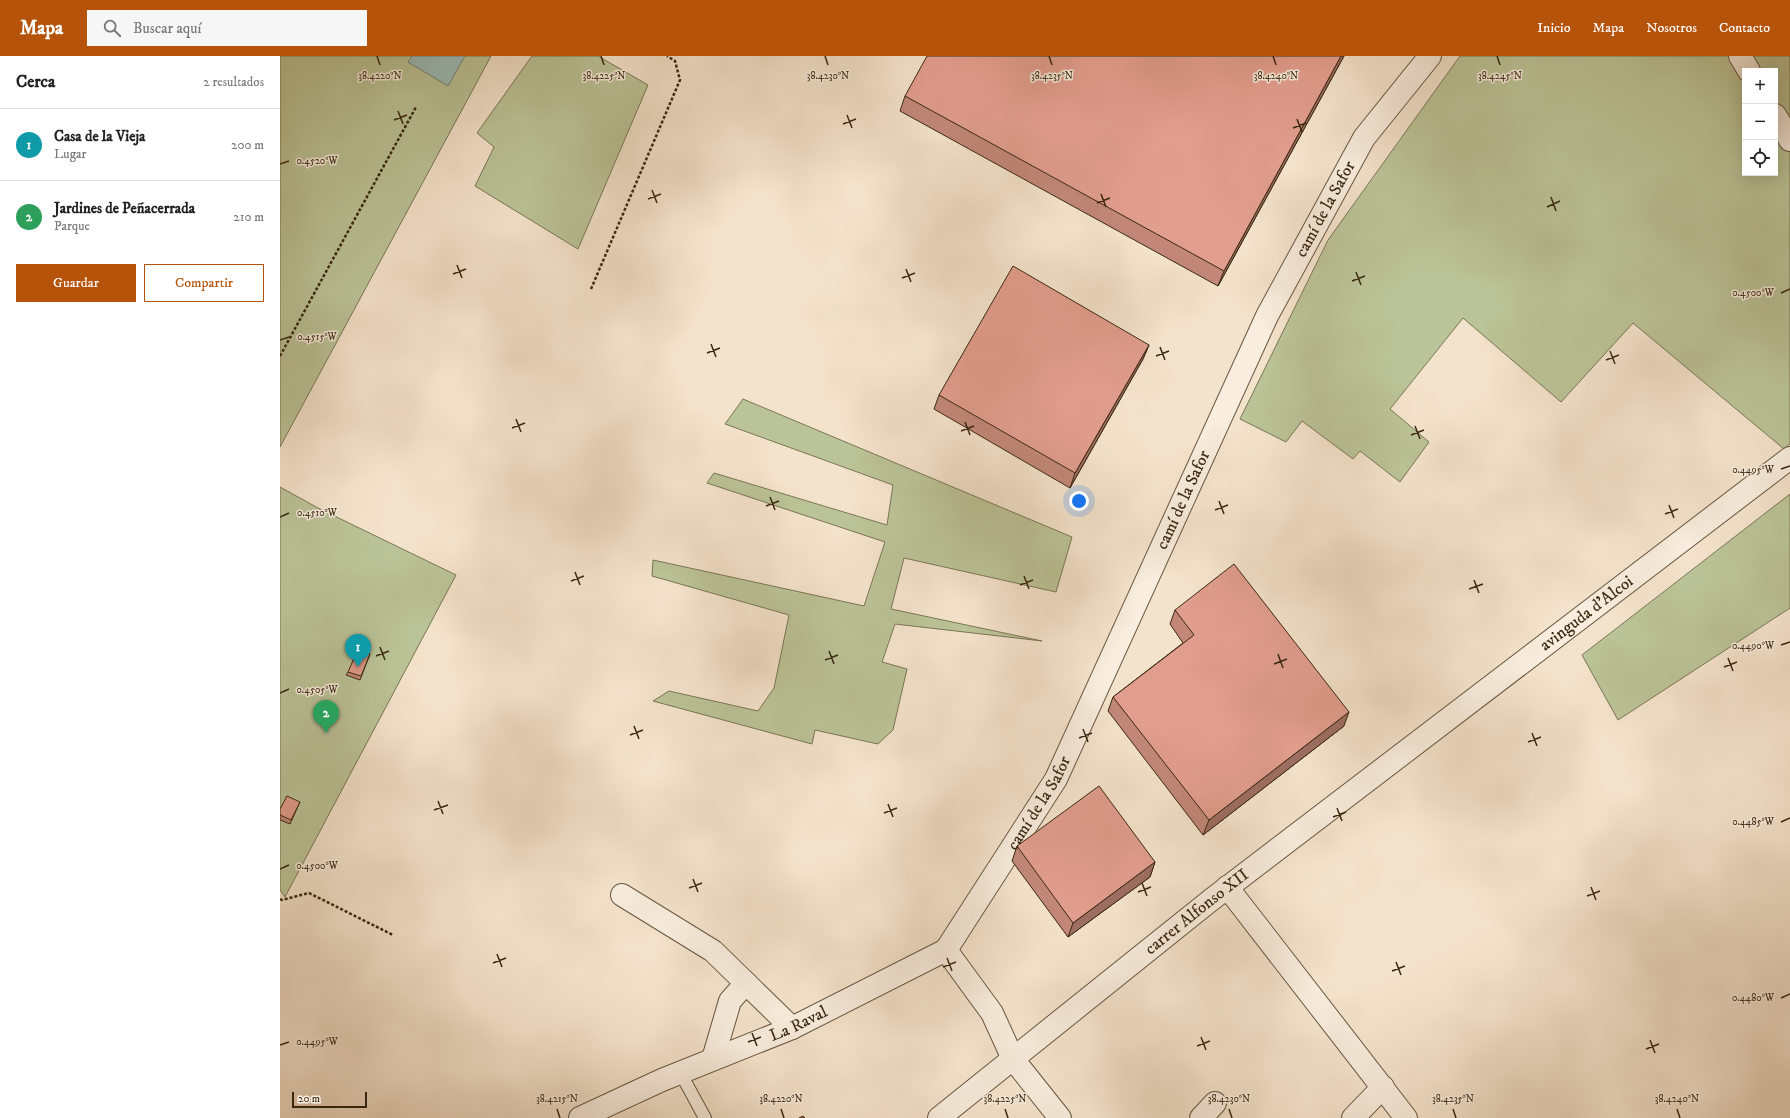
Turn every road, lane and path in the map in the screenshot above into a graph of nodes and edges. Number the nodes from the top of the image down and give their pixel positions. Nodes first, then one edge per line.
1 (667, 56) edge
2 (1430, 56) edge
3 (1740, 56) edge
4 (1747, 68) edge
5 (416, 107) dead end
6 (1778, 120) edge
7 (1790, 140) edge
8 (591, 289) dead end
9 (280, 356) edge
10 (1790, 458) edge
11 (1383, 769) joint
12 (1227, 888) junction
13 (622, 895) dead end
14 (280, 899) edge
15 (393, 935) dead end
16 (946, 950) junction
17 (746, 983) junction
18 (792, 1028) junction
19 (713, 1059) junction
20 (1013, 1059) junction
21 (680, 1072) junction
22 (1383, 1087) junction
23 (580, 1118) edge
24 (705, 1118) edge
25 (939, 1118) edge
26 (1060, 1118) edge
27 (1353, 1118) edge
28 (1406, 1118) edge

1 - 8 path
2 - 16 street, camí de la Safor
3 - 4 street
5 - 9 path
6 - 7 street
10 - 11 street, avinguda d'Alcoi
11 - 12 street, carrer Alfonso XII
12 - 20 street, carrer Alfonso XII
12 - 22 street
13 - 17 street
14 - 15 path
16 - 18 street, La Raval
16 - 20 street
17 - 18 street
17 - 19 street
18 - 19 street, La Raval
19 - 21 street, La Raval
20 - 25 street
20 - 26 street
21 - 23 street, La Raval
21 - 24 lane
22 - 27 street
22 - 28 street

